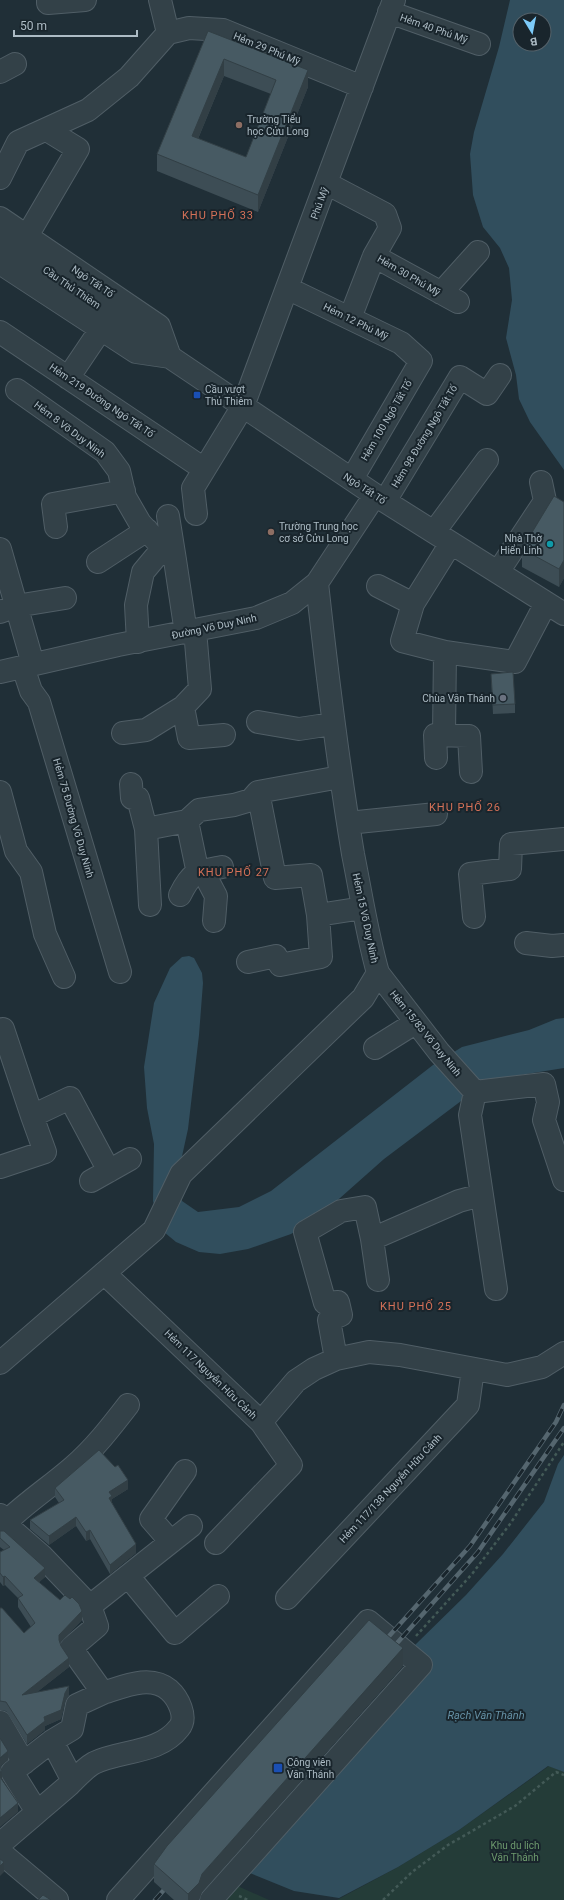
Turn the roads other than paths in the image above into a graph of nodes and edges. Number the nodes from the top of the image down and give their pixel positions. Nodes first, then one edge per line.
1 (48, 0) edge
2 (86, 0) edge
3 (160, 0) edge
4 (391, 6) edge
5 (168, 33) junction
6 (479, 44) dead end
7 (362, 87) junction
8 (47, 130) junction
9 (0, 178) edge
10 (326, 183) junction
11 (0, 218) edge
12 (27, 236) junction
13 (0, 239) edge
14 (478, 252) dead end
15 (374, 256) junction
16 (0, 263) edge
17 (287, 288) junction
18 (350, 318) junction
19 (101, 329) junction
20 (0, 332) edge
21 (143, 336) joint
22 (170, 357) junction
23 (421, 361) joint
24 (500, 375) dead end
25 (68, 378) junction
26 (17, 390) dead end
27 (243, 406) junction
28 (487, 460) dead end
29 (204, 469) junction
30 (352, 479) junction
31 (541, 482) dead end
32 (124, 491) junction
33 (380, 498) junction
34 (196, 514) dead end
35 (168, 516) dead end
36 (56, 527) dead end
37 (147, 530) junction
38 (443, 537) junction
39 (0, 549) edge
40 (169, 554) junction
41 (98, 562) dead end
42 (498, 572) junction
43 (317, 583) junction
44 (378, 586) dead end
45 (65, 598) dead end
46 (413, 604) junction
47 (555, 608) edge
48 (8, 609) edge
49 (564, 620) edge
50 (191, 632) junction
51 (138, 642) junction
52 (445, 652) junction
53 (28, 665) junction
54 (0, 672) edge
55 (183, 707) junction
56 (258, 722) dead end
57 (332, 724) junction
58 (122, 733) dead end
59 (444, 734) junction
60 (224, 735) dead end
61 (436, 758) dead end
62 (471, 772) dead end
63 (340, 777) junction
64 (131, 784) dead end
65 (0, 792) edge
66 (258, 792) junction
67 (436, 814) dead end
68 (187, 821) junction
69 (348, 823) junction
70 (146, 829) junction
71 (564, 839) edge
72 (222, 867) dead end
73 (200, 871) junction
74 (180, 895) dead end
75 (150, 905) dead end
76 (363, 908) junction
77 (318, 915) junction
78 (474, 917) dead end
79 (214, 921) dead end
80 (526, 943) dead end
81 (564, 945) edge
82 (248, 962) dead end
83 (120, 972) dead end
84 (378, 974) junction
85 (64, 977) dead end
86 (415, 1023) junction
87 (0, 1031) edge
88 (375, 1048) dead end
89 (474, 1092) junction
90 (32, 1116) junction
91 (130, 1159) dead end
92 (0, 1167) edge
93 (564, 1180) edge
94 (481, 1195) junction
95 (372, 1238) junction
96 (104, 1273) junction
97 (378, 1280) dead end
98 (496, 1289) dead end
99 (564, 1352) edge
100 (336, 1359) junction
101 (0, 1363) edge
102 (473, 1369) junction
103 (128, 1405) dead end
104 (261, 1422) junction
105 (185, 1471) dead end
106 (2, 1522) edge
107 (191, 1526) dead end
108 (171, 1542) junction
109 (216, 1543) dead end
110 (128, 1576) junction
111 (218, 1596) dead end
112 (287, 1598) dead end
113 (90, 1606) junction
114 (103, 1693) junction
115 (0, 1722) edge
116 (52, 1741) junction
117 (24, 1762) junction
118 (73, 1781) junction
119 (37, 1812) junction
120 (0, 1844) edge
121 (0, 1852) edge
122 (122, 1898) edge
123 (57, 1900) edge
124 (211, 1900) edge

1 - 2 street
3 - 5 street
4 - 6 street, Hẻm 40 Phú Mỹ
4 - 7 street, Phú Mỹ
5 - 7 street, Hẻm 29 Phú Mỹ
5 - 8 street
7 - 10 street, Phú Mỹ
8 - 9 street
8 - 12 street
10 - 15 street, Hẻm 30 Phú Mỹ
10 - 17 street, Phú Mỹ
11 - 12 street, Ngô Tất Tố
12 - 22 street, Ngô Tất Tố
13 - 21 street, Cầu Thủ Thiêm
14 - 15 street, Hẻm 30 Phú Mỹ
15 - 18 street
16 - 19 street, Ngô Tất Tố
17 - 18 street, Hẻm 12 Phú Mỹ
17 - 27 street, Phú Mỹ
18 - 23 street, Hẻm 12 Phú Mỹ
19 - 22 street, Ngô Tất Tố
19 - 25 street
20 - 25 street, Hẻm 219 Đường Ngô Tất Tố
21 - 22 street, Ngô Tất Tố
22 - 27 street, Ngô Tất Tố
23 - 30 street, Hẻm 100 Ngô Tất Tố
24 - 33 street, Hẻm 98 Đường Ngô Tất Tố
25 - 29 street, Hẻm 219 Đường Ngô Tất Tố
26 - 32 street, Hẻm 8 Võ Duy Ninh
27 - 29 street, Phú Mỹ
27 - 30 street, Ngô Tất Tố
28 - 38 street
29 - 34 street, Phú Mỹ
30 - 33 street, Ngô Tất Tố
31 - 42 street
32 - 36 street
32 - 37 street, Hẻm 8 Võ Duy Ninh
33 - 38 street, Ngô Tất Tố
33 - 43 street, Đường Võ Duy Ninh
35 - 40 street
37 - 40 street, Hẻm 8 Võ Duy Ninh
37 - 41 street
38 - 42 street, Ngô Tất Tố
38 - 46 street
39 - 48 street, Hẻm 75 Đường Võ Duy Ninh
40 - 50 street
40 - 51 street
42 - 47 street, Ngô Tất Tố
43 - 50 street, Đường Võ Duy Ninh
43 - 57 street, Hẻm 15 Võ Duy Ninh
44 - 46 street
45 - 48 street
46 - 52 street
47 - 49 street, Ngô Tất Tố
47 - 52 street
48 - 53 street, Hẻm 75 Đường Võ Duy Ninh
50 - 51 street, Đường Võ Duy Ninh
50 - 55 street
51 - 53 street, Đường Võ Duy Ninh
52 - 59 street
53 - 54 street, Đường Võ Duy Ninh
53 - 83 street, Hẻm 75 Đường Võ Duy Ninh
55 - 58 street
55 - 60 street
56 - 57 street
57 - 63 street, Hẻm 15 Võ Duy Ninh
59 - 61 street
59 - 62 street
63 - 66 street
63 - 69 street, Hẻm 15 Võ Duy Ninh
64 - 70 street
65 - 85 street
66 - 68 street
66 - 77 street
67 - 69 street
68 - 70 street
68 - 73 street
69 - 76 street, Hẻm 15 Võ Duy Ninh
70 - 75 street
71 - 78 street
72 - 73 street
73 - 74 street
73 - 79 street
76 - 77 street
76 - 84 street, Hẻm 15 Võ Duy Ninh
77 - 82 street
80 - 81 street
84 - 86 street, Hẻm 15/83 Võ Duy Ninh
84 - 96 street, Hẻm 15 Võ Duy Ninh
86 - 88 street
86 - 89 street, Hẻm 15/83 Võ Duy Ninh
87 - 90 street
89 - 93 street
89 - 94 street
90 - 91 street
90 - 92 street
94 - 95 street
94 - 98 street
95 - 97 street
95 - 100 street
96 - 101 street
96 - 104 street, Hẻm 117 Nguyễn Hữu Cảnh
99 - 102 street, Hẻm 117 Nguyễn Hữu Cảnh
100 - 102 street, Hẻm 117 Nguyễn Hữu Cảnh
100 - 104 street, Hẻm 117 Nguyễn Hữu Cảnh
102 - 112 street, Hẻm 117/138 Nguyễn Hữu Cảnh
103 - 106 street
104 - 109 street
105 - 108 street
106 - 113 street
107 - 108 street
108 - 110 street
110 - 111 street
110 - 113 street
113 - 114 street
114 - 116 street
114 - 118 street
115 - 117 street
116 - 117 street
116 - 118 street
117 - 119 street
118 - 119 street
119 - 120 street
121 - 123 street
122 - 124 street

